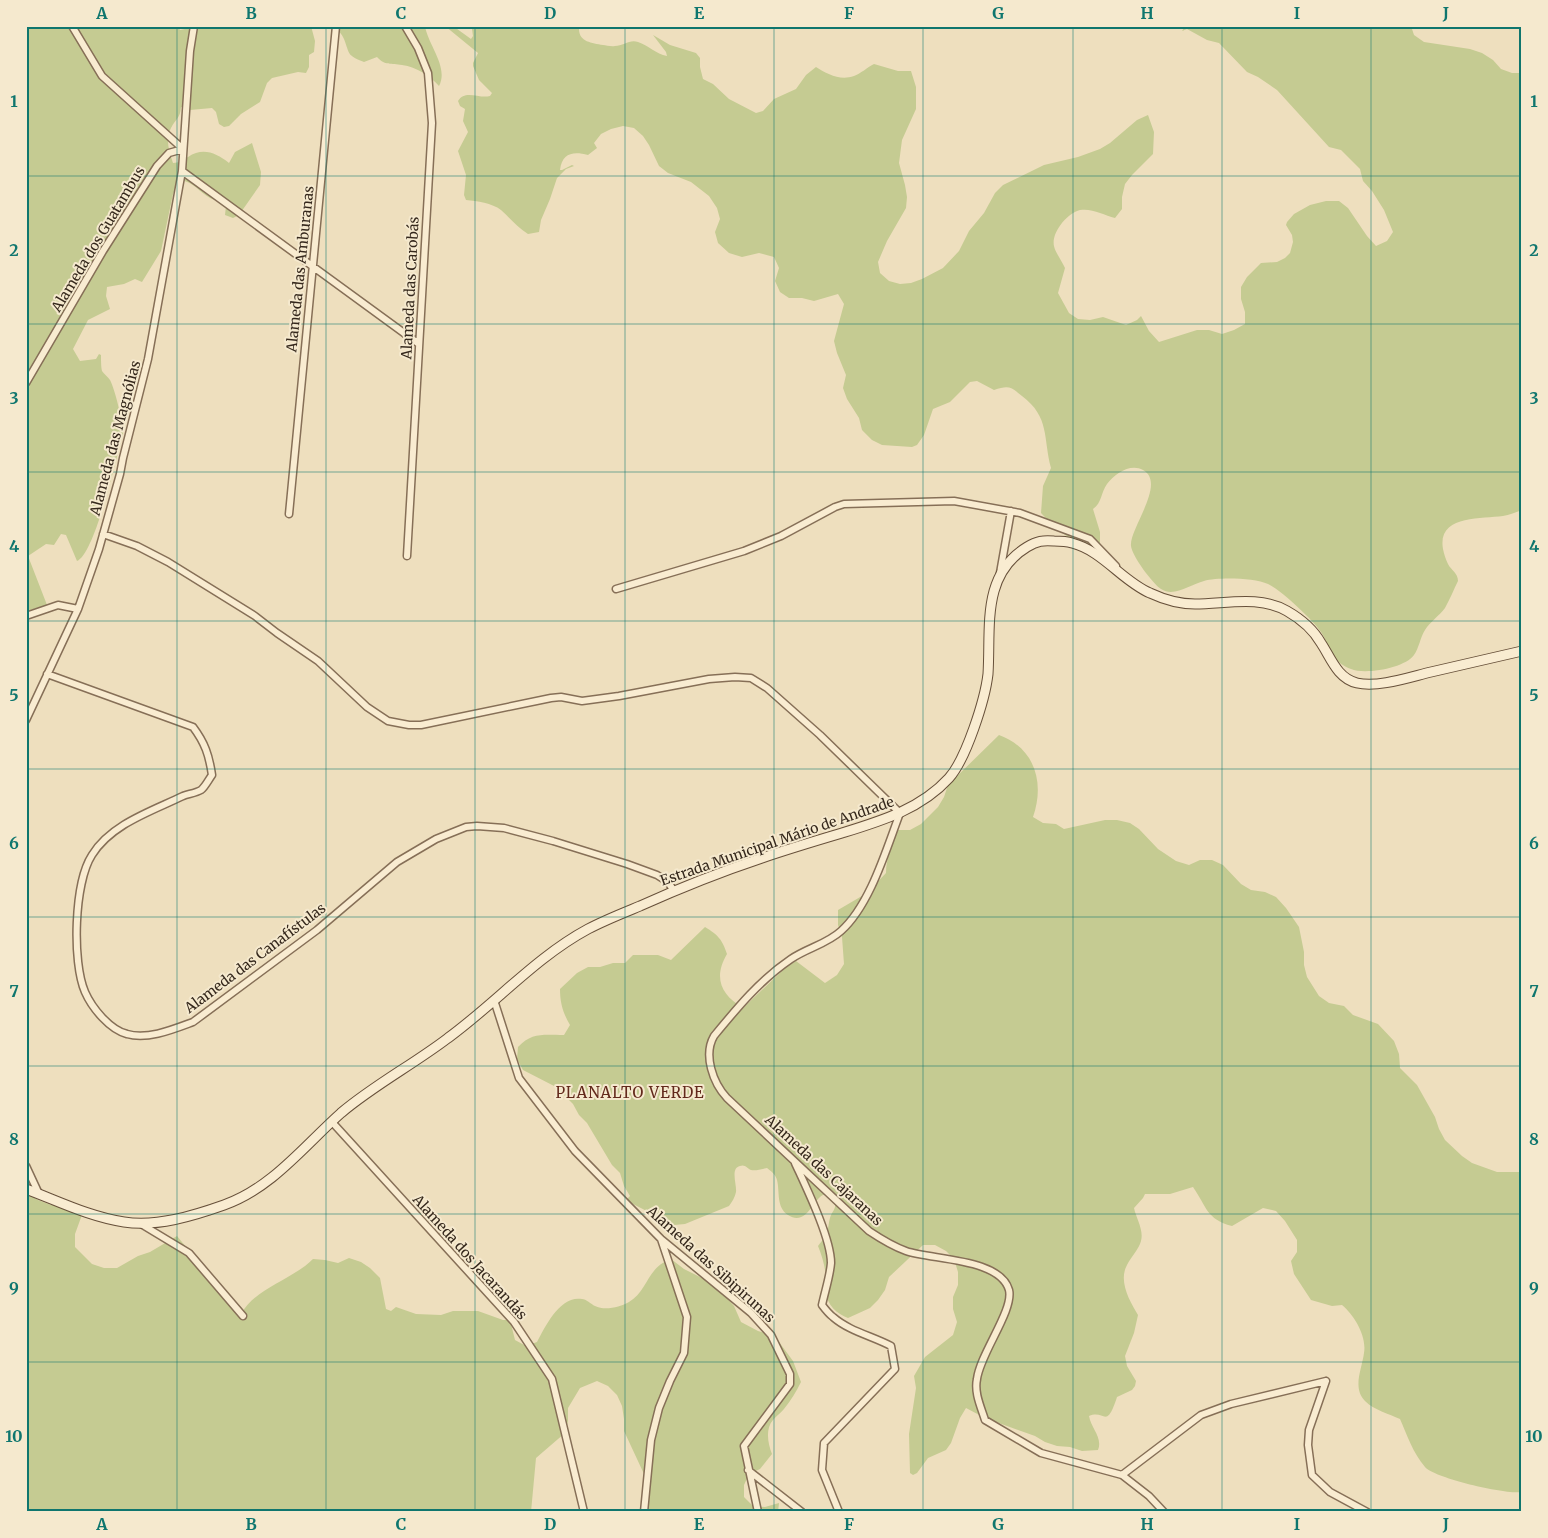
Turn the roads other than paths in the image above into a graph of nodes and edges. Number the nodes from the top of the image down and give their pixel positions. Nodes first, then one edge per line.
1 (72, 26) edge
2 (194, 26) edge
3 (336, 26) edge
4 (405, 26) edge
5 (183, 149) junction
6 (182, 171) junction
7 (313, 267) junction
8 (419, 344) junction
9 (26, 383) edge
10 (1011, 511) junction
11 (290, 514) dead end
12 (103, 534) junction
13 (407, 556) dead end
14 (1000, 574) junction
15 (1125, 577) junction
16 (616, 589) dead end
17 (78, 609) junction
18 (26, 616) edge
19 (1522, 651) edge
20 (47, 674) junction
21 (26, 720) edge
22 (900, 813) junction
23 (674, 891) junction
24 (494, 1000) junction
25 (332, 1122) junction
26 (794, 1160) junction
27 (26, 1166) edge
28 (26, 1189) edge
29 (40, 1194) junction
30 (140, 1223) junction
31 (661, 1239) junction
32 (243, 1316) dead end
33 (748, 1470) junction
34 (1122, 1475) junction
35 (584, 1512) edge
36 (644, 1512) edge
37 (758, 1512) edge
38 (802, 1512) edge
39 (839, 1512) edge
40 (1164, 1512) edge
41 (1366, 1512) edge

1 - 5 street
2 - 5 street, Alameda das Magnólias
3 - 7 street, Alameda das Amburanas
4 - 8 street, Alameda das Carobás
5 - 6 street, Alameda das Magnólias
5 - 9 street, Alameda dos Guatambus
6 - 7 street
6 - 12 street, Alameda das Magnólias
7 - 8 street
7 - 11 street, Alameda das Amburanas
8 - 13 street, Alameda das Carobás
10 - 14 street
10 - 15 street
10 - 16 street
12 - 17 street, Alameda das Magnólias
12 - 22 street
14 - 15 street, Estrada Municipal Mário de Andrade
14 - 22 street, Estrada Municipal Mário de Andrade
15 - 19 street, Estrada Municipal Mário de Andrade
17 - 18 street
17 - 20 street, Alameda das Magnólias
20 - 21 street, Alameda das Magnólias
20 - 23 street, Alameda das Canafístulas
22 - 23 street, Estrada Municipal Mário de Andrade
22 - 26 street, Alameda das Cajaranas
23 - 24 street, Estrada Municipal Mário de Andrade
24 - 25 street, Estrada Municipal Mário de Andrade
24 - 31 street, Alameda das Sibipirunas
25 - 30 street, Estrada Municipal Mário de Andrade
25 - 35 street, Alameda dos Jacarandás
26 - 34 street, Alameda das Cajaranas
26 - 39 street
27 - 29 street
28 - 29 street, Estrada Municipal Mário de Andrade
29 - 30 street, Estrada Municipal Mário de Andrade
30 - 32 street
31 - 33 street, Alameda das Sibipirunas
31 - 36 street
33 - 37 street, Alameda das Sibipirunas
33 - 38 street
34 - 40 street
34 - 41 street

